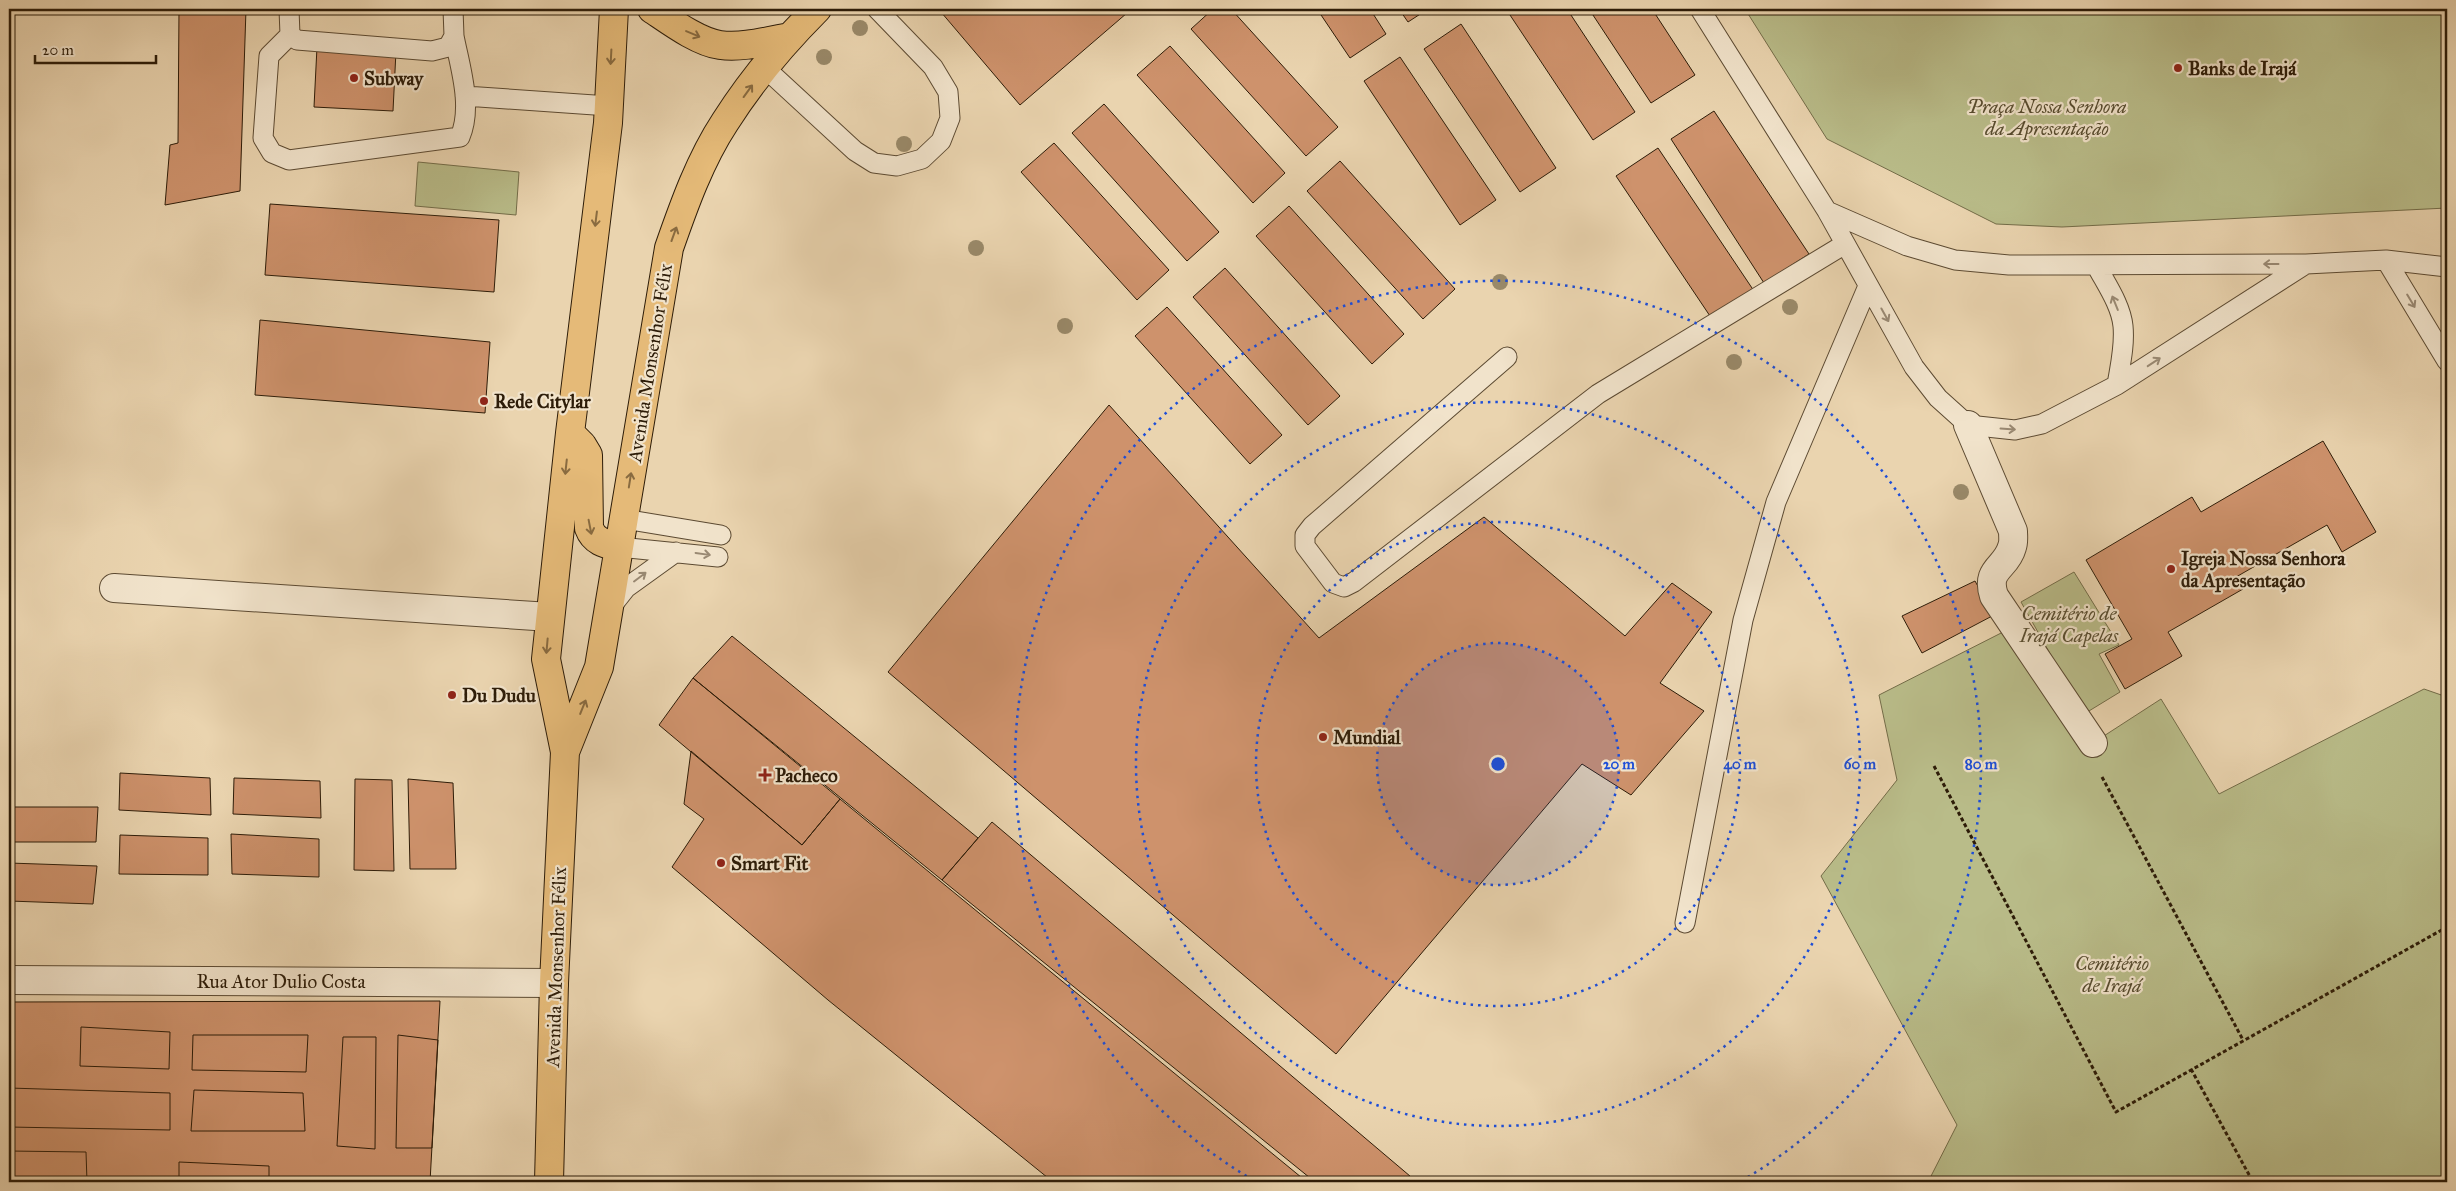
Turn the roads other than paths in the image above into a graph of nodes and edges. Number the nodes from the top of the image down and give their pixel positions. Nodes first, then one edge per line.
1 (290, 9) edge
2 (453, 9) edge
3 (614, 9) edge
4 (652, 9) edge
5 (817, 9) edge
6 (876, 9) edge
7 (1700, 9) edge
8 (290, 36) junction
9 (454, 36) junction
10 (790, 37) junction
11 (764, 68) junction
12 (465, 96) junction
13 (609, 106) junction
14 (1827, 211) junction
15 (1845, 244) junction
16 (2386, 260) junction
17 (2306, 264) junction
18 (2096, 265) junction
19 (2447, 267) edge
20 (1868, 286) junction
21 (1507, 358) dead end
22 (2447, 361) edge
23 (2117, 385) junction
24 (1968, 425) junction
25 (570, 433) junction
26 (624, 519) junction
27 (721, 535) dead end
28 (619, 547) junction
29 (676, 552) junction
30 (718, 557) dead end
31 (114, 588) dead end
32 (609, 610) junction
33 (550, 617) junction
34 (2092, 743) road end
35 (565, 752) junction
36 (1685, 923) dead end
37 (9, 980) edge
38 (554, 982) junction
39 (548, 1182) edge

1 - 8 lane
2 - 9 lane
3 -> 13 main road, Avenida Monsenhor Félix
4 -> 10 main road
5 - 10 main road, Avenida Monsenhor Félix
6 - 11 lane
7 - 14 lane
8 - 9 lane
8 - 12 lane
9 - 12 lane
10 - 11 main road, Avenida Monsenhor Félix
26 -> 11 main road, Avenida Monsenhor Félix
12 - 13 lane
13 -> 25 main road, Avenida Monsenhor Félix
14 - 15 lane
14 - 18 lane
15 - 20 lane
15 - 21 lane
16 - 17 lane
16 - 19 lane
16 -> 22 lane
17 -> 18 lane
23 -> 17 lane
23 -> 18 lane
20 -> 24 lane
20 - 36 lane
24 -> 23 lane
24 - 34 street
25 -> 28 main road
25 -> 33 main road, Avenida Monsenhor Félix
26 - 27 lane
26 - 28 main road, Avenida Monsenhor Félix
28 - 29 lane
28 - 32 main road, Avenida Monsenhor Félix
29 -> 30 lane
32 -> 29 lane
31 - 33 street
35 -> 32 main road, Avenida Monsenhor Félix
33 -> 35 main road, Avenida Monsenhor Félix
35 - 38 main road, Avenida Monsenhor Félix
37 - 38 street, Rua Ator Dulio Costa
38 - 39 main road, Avenida Monsenhor Félix

